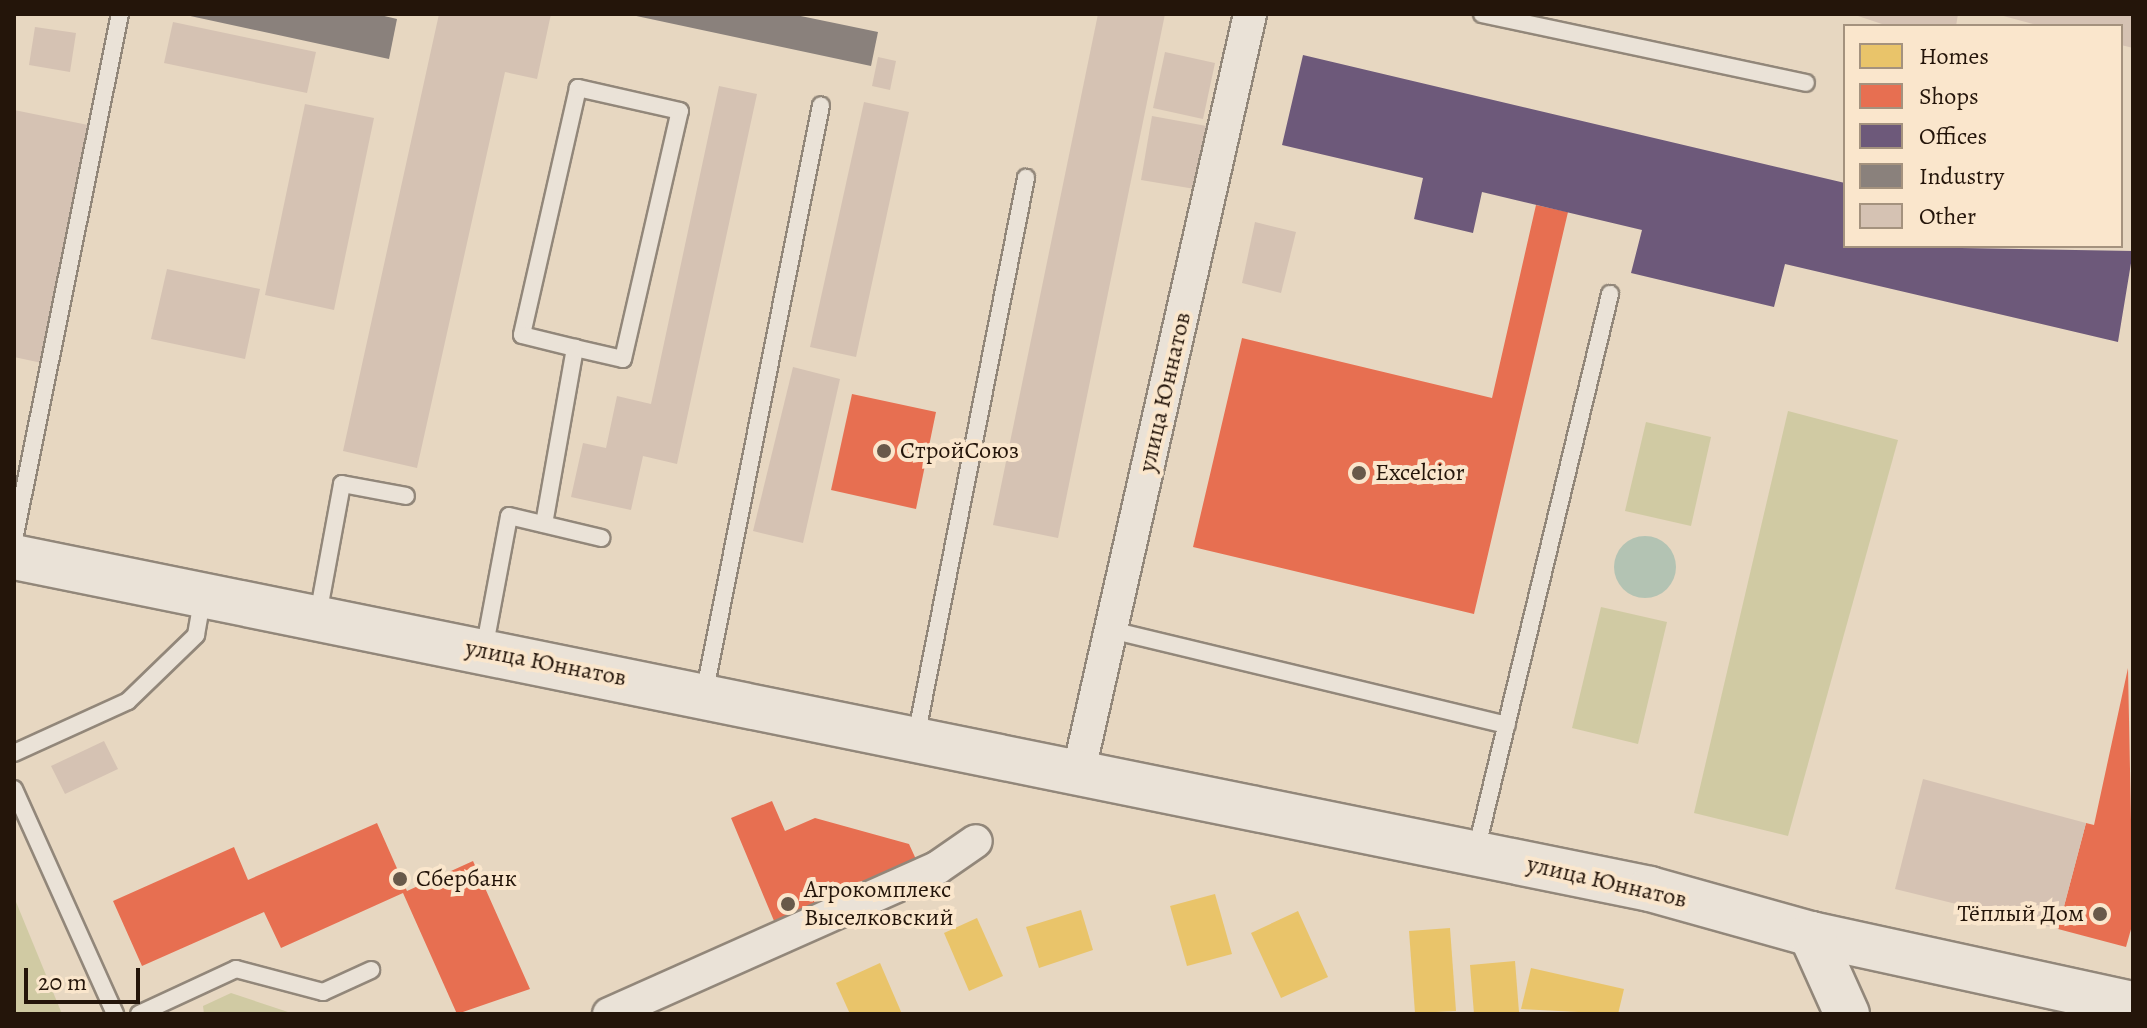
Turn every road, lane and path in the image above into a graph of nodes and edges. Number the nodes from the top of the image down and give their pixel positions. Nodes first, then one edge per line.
1 (120, 14) edge
2 (1250, 14) edge
3 (1482, 14) edge
4 (1806, 83) dead end
5 (821, 105) dead end
6 (1026, 178) dead end
7 (1610, 294) dead end
8 (575, 348) junction
9 (406, 496) dead end
10 (544, 524) junction
11 (601, 538) dead end
12 (14, 540) edge
13 (14, 557) edge
14 (204, 594) junction
15 (318, 617) junction
16 (1111, 630) junction
17 (484, 650) junction
18 (704, 695) junction
19 (1507, 725) junction
20 (916, 737) junction
21 (14, 753) edge
22 (1079, 770) junction
23 (14, 789) edge
24 (976, 841) dead end
25 (1476, 853) junction
26 (1811, 934) junction
27 (371, 970) dead end
28 (662, 1004) edge
29 (2133, 1004) edge
30 (115, 1014) edge
31 (139, 1014) edge
32 (609, 1014) edge
33 (1847, 1014) edge

1 - 12 lane
2 - 16 street, улица Юннатов
3 - 4 lane
5 - 18 lane
6 - 20 lane
7 - 19 lane
8 - 8 lane
8 - 10 lane
9 - 15 lane
10 - 11 lane
10 - 17 lane
13 - 14 main road, улица Юннатов
14 - 15 main road, улица Юннатов
14 - 21 lane
15 - 17 main road, улица Юннатов
16 - 19 lane
16 - 22 street, улица Юннатов
17 - 18 main road, улица Юннатов
18 - 20 main road, улица Юннатов
19 - 25 lane
20 - 22 main road, улица Юннатов
22 - 25 main road, улица Юннатов
23 - 30 lane
24 - 28 street
25 - 26 main road, улица Юннатов
26 - 29 main road, улица Юннатов
26 - 33 main road
27 - 31 lane
28 - 32 street

